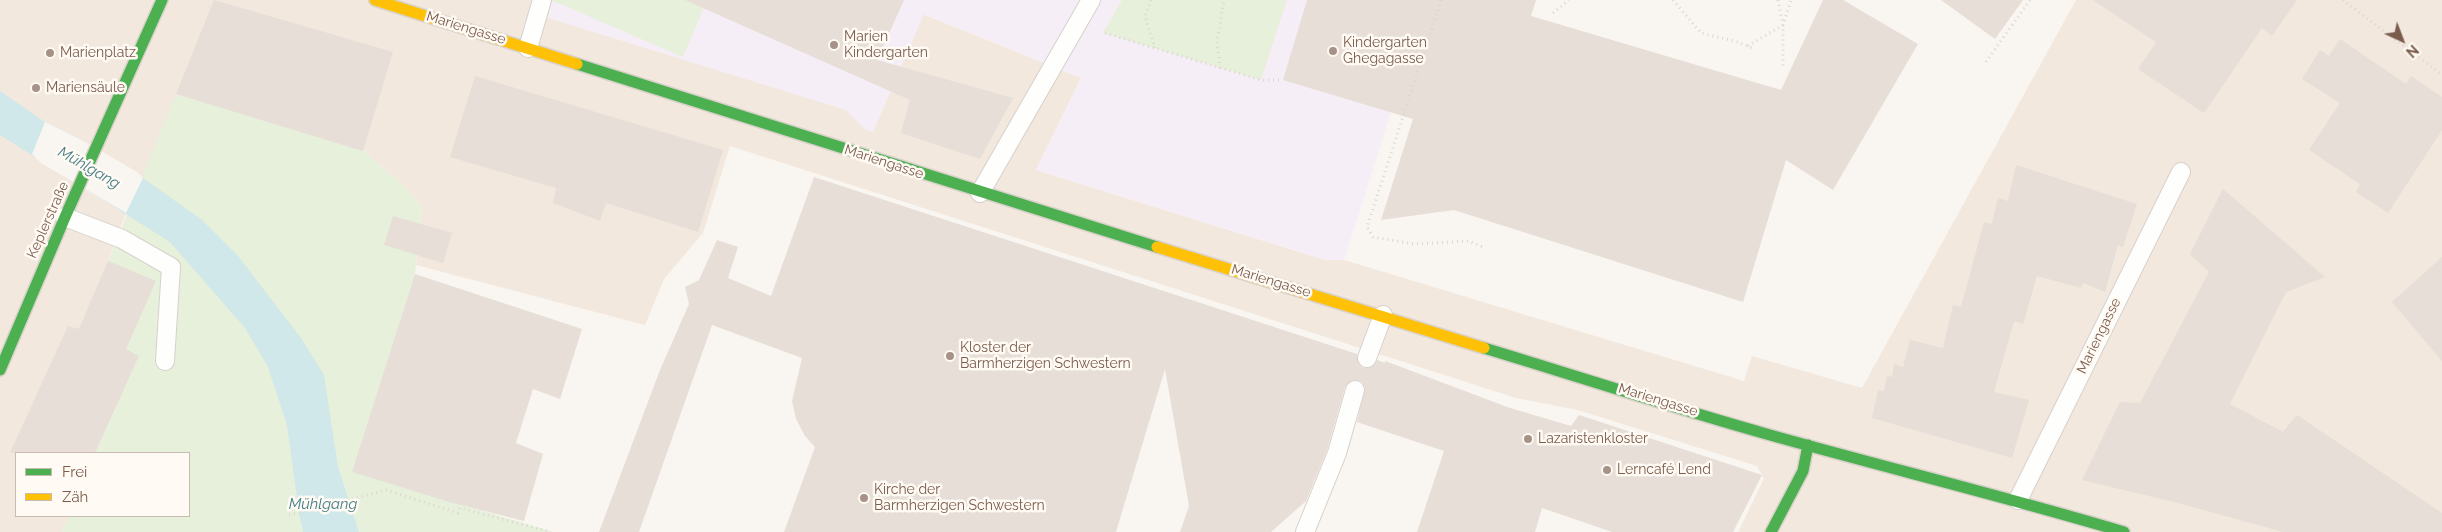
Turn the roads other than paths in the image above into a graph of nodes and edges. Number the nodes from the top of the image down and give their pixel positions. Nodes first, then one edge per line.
1 (162, 0) edge
2 (375, 0) edge
3 (542, 0) edge
4 (1091, 0) edge
5 (528, 48) junction
6 (2181, 172) dead end
7 (980, 193) junction
8 (65, 217) junction
9 (1383, 315) junction
10 (1367, 358) dead end
11 (165, 361) dead end
12 (0, 370) edge
13 (1356, 390) dead end
14 (1808, 445) junction
15 (2018, 500) junction
16 (1305, 532) edge
17 (1771, 532) edge
18 (2124, 532) edge

1 - 8 street, Keplerstraße
2 - 5 street, Mariengasse
3 - 5 lane
4 - 7 lane
5 - 7 street, Mariengasse
6 - 15 lane, Mariengasse
7 - 9 street, Mariengasse
8 - 11 lane
8 - 12 street, Keplerstraße
9 - 10 lane
9 - 14 street, Mariengasse
13 - 16 lane
14 - 15 street, Mariengasse
14 - 17 street
15 - 18 street, Mariengasse

